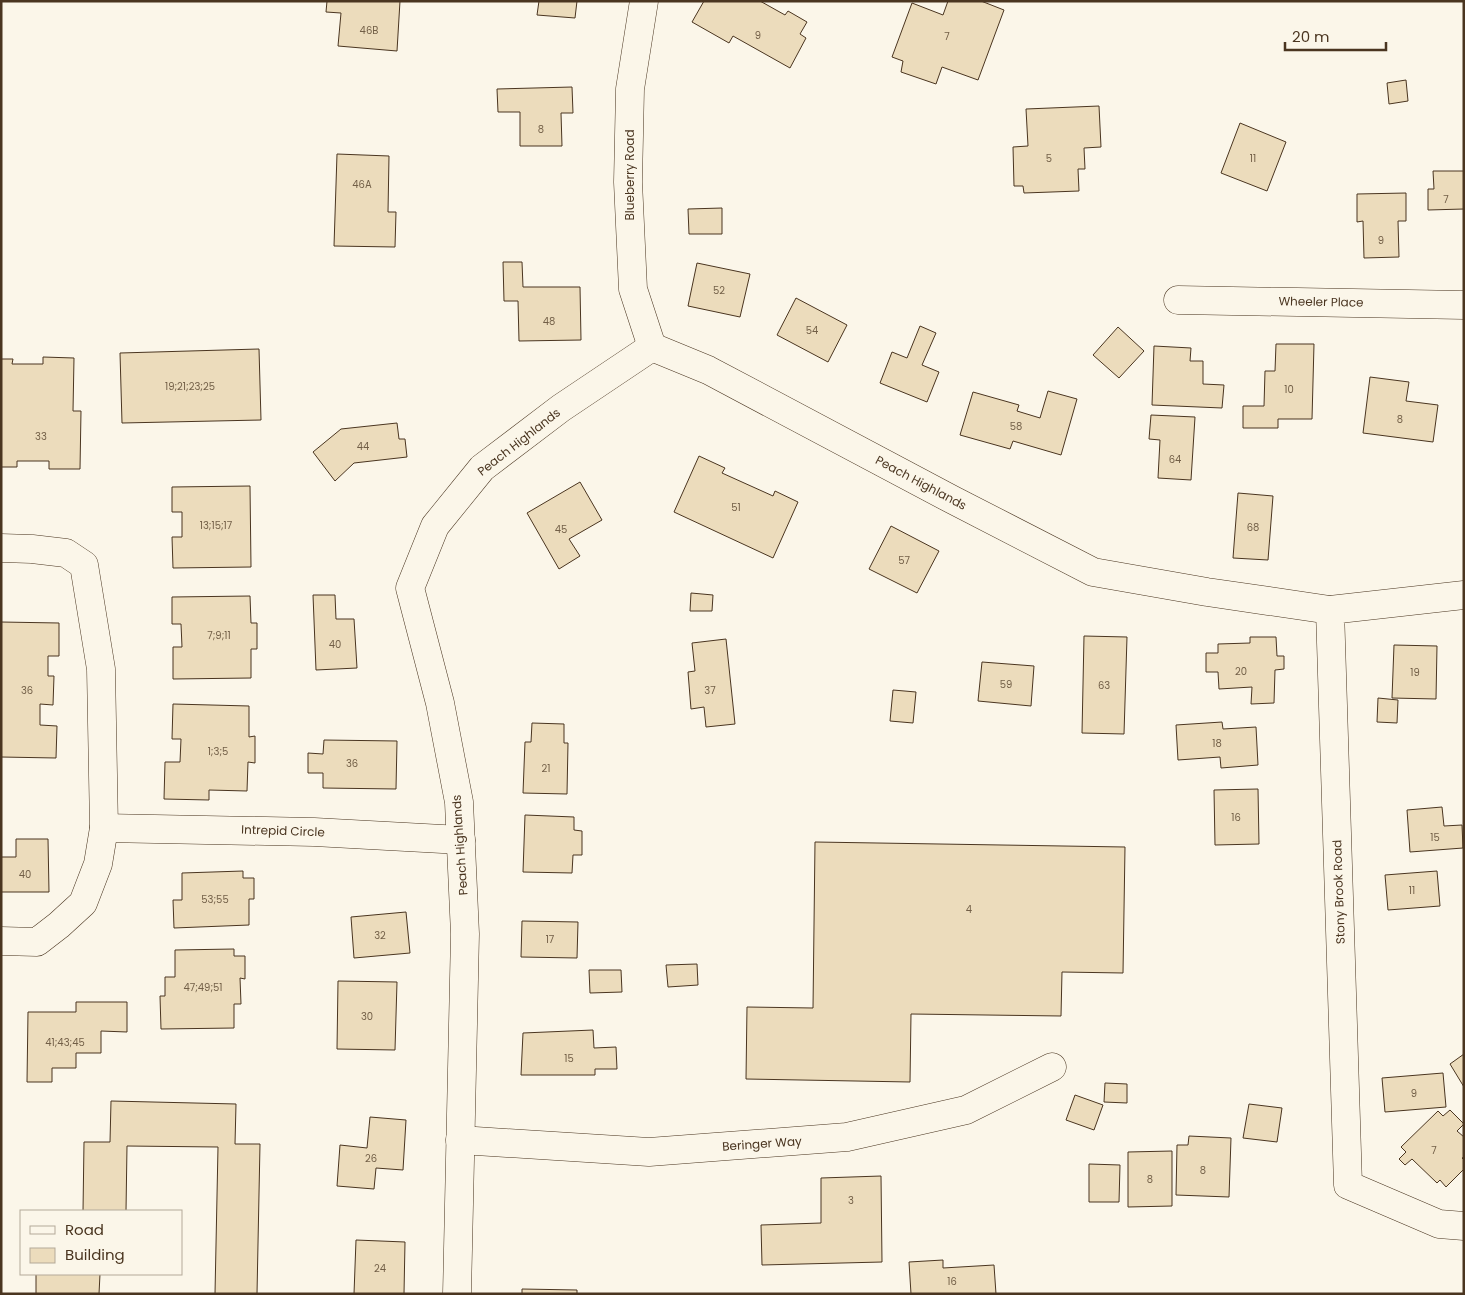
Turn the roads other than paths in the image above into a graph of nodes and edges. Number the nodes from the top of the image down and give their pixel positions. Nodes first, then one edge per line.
1 (644, 1) edge
2 (1178, 300) dead end
3 (1464, 305) edge
4 (652, 347) junction
5 (1, 548) edge
6 (1464, 595) edge
7 (1330, 610) junction
8 (104, 828) junction
9 (461, 840) junction
10 (1, 942) edge
11 (1052, 1067) dead end
12 (460, 1140) junction
13 (1464, 1226) edge
14 (457, 1294) edge

1 - 4 street, Blueberry Road
2 - 3 street, Wheeler Place
4 - 7 street, Peach Highlands
4 - 9 street, Peach Highlands
5 - 8 street
6 - 7 street
7 - 13 street, Stony Brook Road
8 - 9 street, Intrepid Circle
8 - 10 street
9 - 12 street, Peach Highlands
11 - 12 street, Beringer Way
12 - 14 street, Peach Highlands

